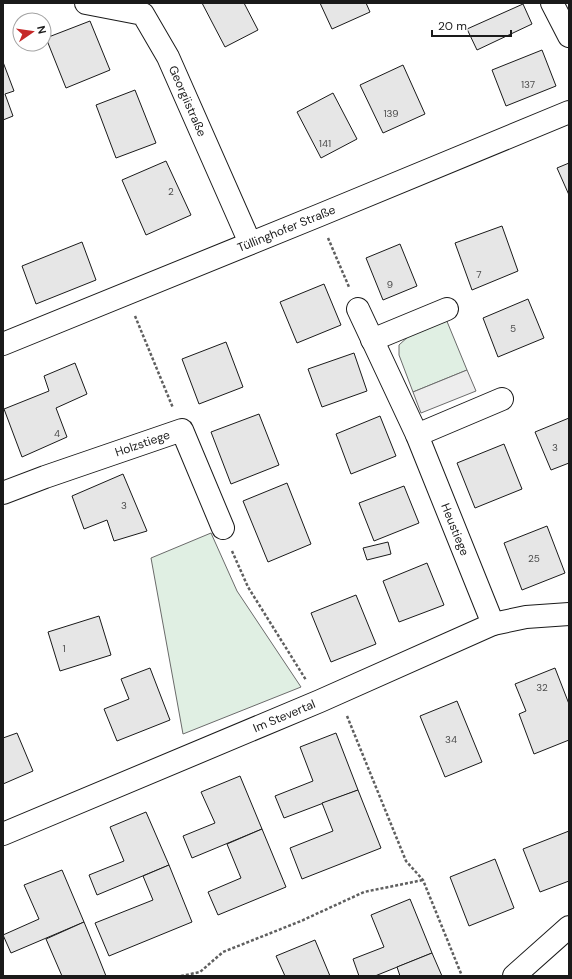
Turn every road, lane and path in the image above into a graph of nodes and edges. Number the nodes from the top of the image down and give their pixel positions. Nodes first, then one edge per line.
1 (86, 3) edge
2 (552, 3) edge
3 (145, 9) edge
4 (569, 36) edge
5 (569, 112) edge
6 (320, 215) junction
7 (250, 243) junction
8 (126, 294) junction
9 (358, 309) joint
10 (447, 309) dead end
11 (372, 340) junction
12 (3, 344) edge
13 (502, 399) dead end
14 (182, 430) junction
15 (417, 434) junction
16 (3, 493) edge
17 (223, 528) joint
18 (569, 614) edge
19 (493, 624) junction
20 (329, 697) junction
21 (3, 834) edge
22 (423, 880) junction
23 (569, 927) edge
24 (181, 976) edge
25 (462, 976) edge
26 (514, 976) edge

1 - 3 street, Georgiistraße
2 - 4 street
3 - 7 street, Georgiistraße
5 - 6 street, Tüllinghofer Straße
6 - 7 street, Tüllinghofer Straße
6 - 9 path
7 - 8 street, Tüllinghofer Straße
8 - 12 street, Tüllinghofer Straße
8 - 14 path
9 - 11 street, Heustiege
10 - 11 street
11 - 15 street, Heustiege
13 - 15 street
14 - 16 street, Holzstiege
14 - 17 street, Holzstiege
15 - 19 street, Heustiege
17 - 20 path
18 - 19 street, Im Stevertal
19 - 20 street, Im Stevertal
20 - 21 street, Im Stevertal
20 - 22 path
22 - 24 path
22 - 25 path
23 - 26 street

